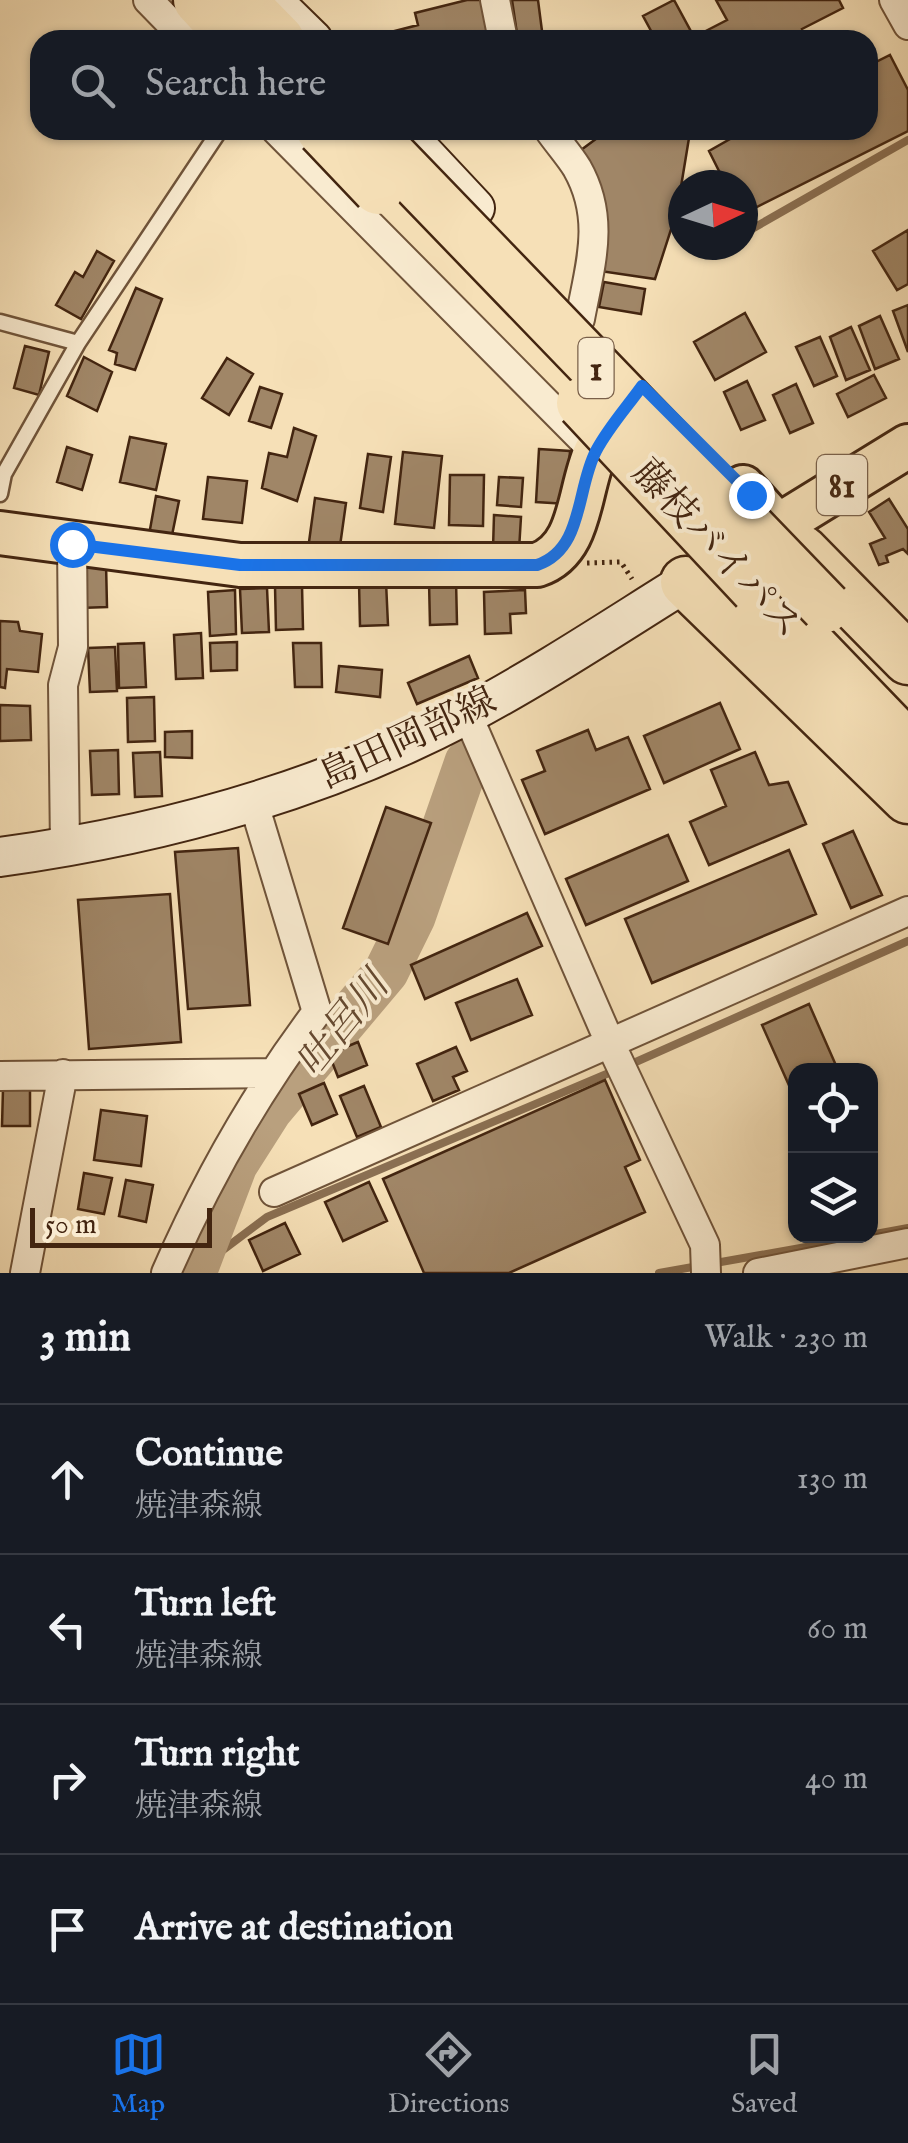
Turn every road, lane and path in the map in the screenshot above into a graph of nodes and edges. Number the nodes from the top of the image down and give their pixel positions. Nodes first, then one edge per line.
1 (148, 0) edge
2 (198, 0) edge
3 (240, 0) edge
4 (272, 0) edge
5 (496, 0) edge
6 (894, 0) edge
7 (908, 26) edge
8 (178, 30) edge
9 (226, 30) edge
10 (269, 30) edge
11 (303, 30) edge
12 (501, 30) edge
13 (213, 140) edge
14 (286, 140) edge
15 (331, 140) edge
16 (376, 140) edge
17 (411, 140) edge
18 (556, 140) edge
19 (580, 319) junction
20 (0, 322) edge
21 (78, 342) junction
22 (642, 386) junction
23 (908, 446) edge
24 (596, 452) junction
25 (0, 494) edge
26 (778, 526) junction
27 (0, 533) edge
28 (72, 544) junction
29 (686, 582) junction
30 (908, 659) edge
31 (908, 693) edge
32 (451, 722) junction
33 (908, 747) edge
34 (908, 798) edge
35 (254, 804) junction
36 (65, 847) junction
37 (0, 856) edge
38 (908, 910) edge
39 (610, 1043) junction
40 (271, 1073) junction
41 (63, 1074) junction
42 (0, 1076) edge
43 (274, 1192) dead end
44 (908, 1243) edge
45 (706, 1259) edge
46 (25, 1273) edge
47 (166, 1273) edge
48 (758, 1273) edge

1 - 8 street
2 - 9 highway
3 - 10 highway
4 - 11 main road
5 - 12 street
6 - 7 street
13 - 21 lane
14 - 24 street
15 - 33 highway, 藤枝バイパス / 1, bridge
16 - 31 highway, 藤枝バイパス / 1, bridge
17 - 19 main road
18 - 19 street
19 - 22 main road
20 - 21 lane
21 - 25 lane
22 - 24 main road
22 - 26 main road, 81
23 - 26 main road, 81
24 - 28 main road
26 - 29 main road, 島田岡部線
26 - 30 highway
27 - 28 main road
28 - 36 street
29 - 32 main road, 島田岡部線
29 - 34 highway
32 - 35 main road, 島田岡部線
32 - 39 street
35 - 36 main road, 島田岡部線
35 - 40 street
36 - 37 main road, 島田岡部線
38 - 39 street
39 - 43 street
39 - 45 street
40 - 41 street
40 - 47 street
41 - 42 street
41 - 46 street
44 - 48 street

